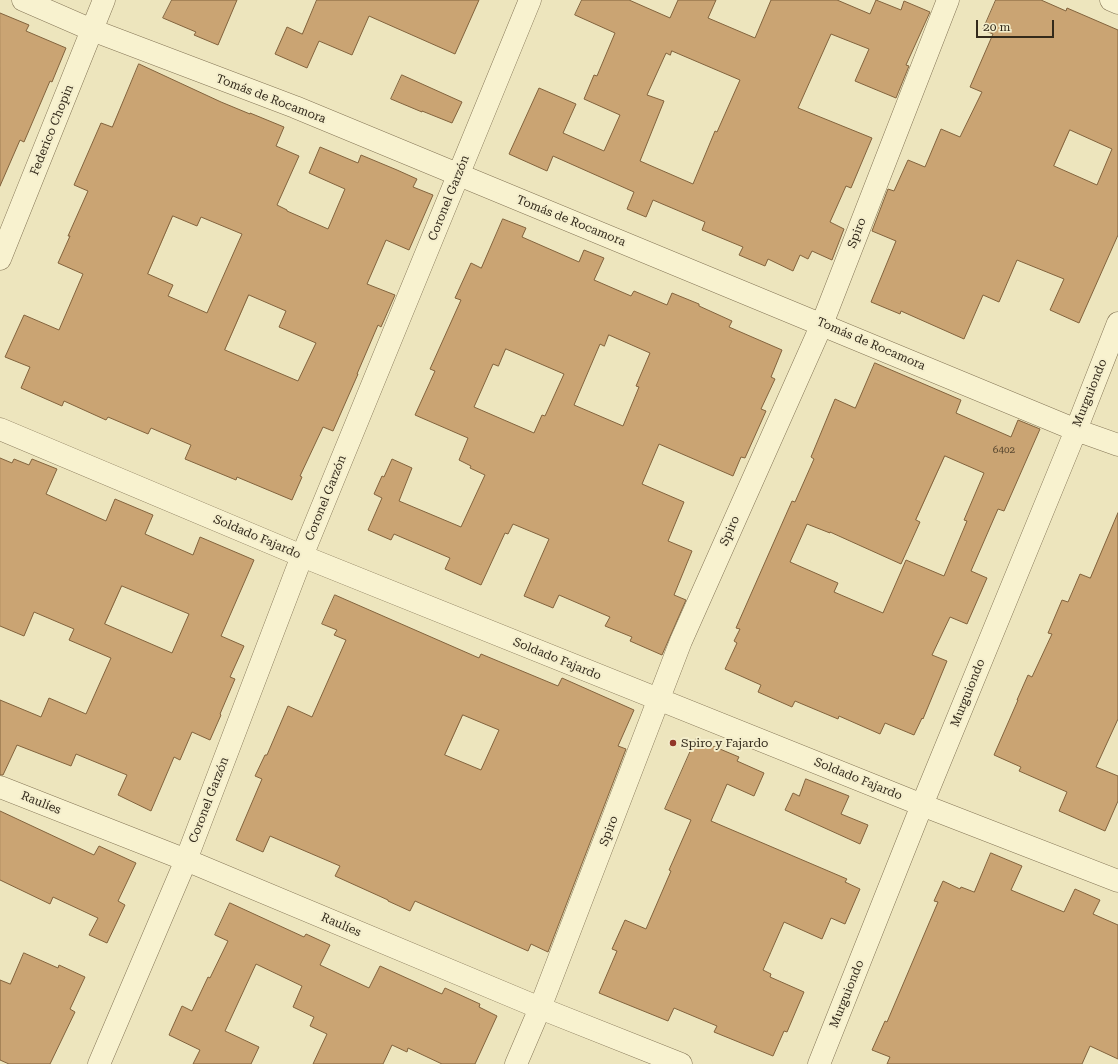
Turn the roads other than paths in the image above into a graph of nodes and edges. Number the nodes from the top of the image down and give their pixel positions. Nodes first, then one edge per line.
1 (23, 0) edge
2 (104, 0) edge
3 (530, 0) edge
4 (948, 0) edge
5 (1111, 0) edge
6 (1118, 3) edge
7 (92, 30) junction
8 (458, 175) junction
9 (0, 259) edge
10 (1118, 323) edge
11 (822, 324) junction
12 (0, 429) edge
13 (1076, 430) junction
14 (1118, 445) edge
15 (302, 556) junction
16 (659, 700) junction
17 (0, 787) edge
18 (922, 805) junction
19 (186, 860) junction
20 (1118, 881) edge
21 (540, 1008) junction
22 (99, 1064) edge
23 (516, 1064) edge
24 (681, 1064) edge
25 (819, 1064) edge

1 - 7 street, Tomás de Rocamora
2 - 7 street, Federico Chopin
3 - 8 street, Coronel Garzón
4 - 11 street, Spiro
5 - 6 street
7 - 8 street, Tomás de Rocamora
7 - 9 street, Federico Chopin
8 - 11 street, Tomás de Rocamora
8 - 15 street, Coronel Garzón
10 - 13 street, Murguiondo
11 - 13 street, Tomás de Rocamora
11 - 16 street, Spiro
12 - 15 street, Soldado Fajardo
13 - 14 street, Tomás de Rocamora
13 - 18 street, Murguiondo
15 - 16 street, Soldado Fajardo
15 - 19 street, Coronel Garzón
16 - 18 street, Soldado Fajardo
16 - 21 street, Spiro
17 - 19 street, Raulíes
18 - 20 street, Soldado Fajardo
18 - 25 street, Murguiondo
19 - 21 street, Raulíes
19 - 22 street, Coronel Garzón
21 - 23 street, Spiro
21 - 24 street, Raulíes

